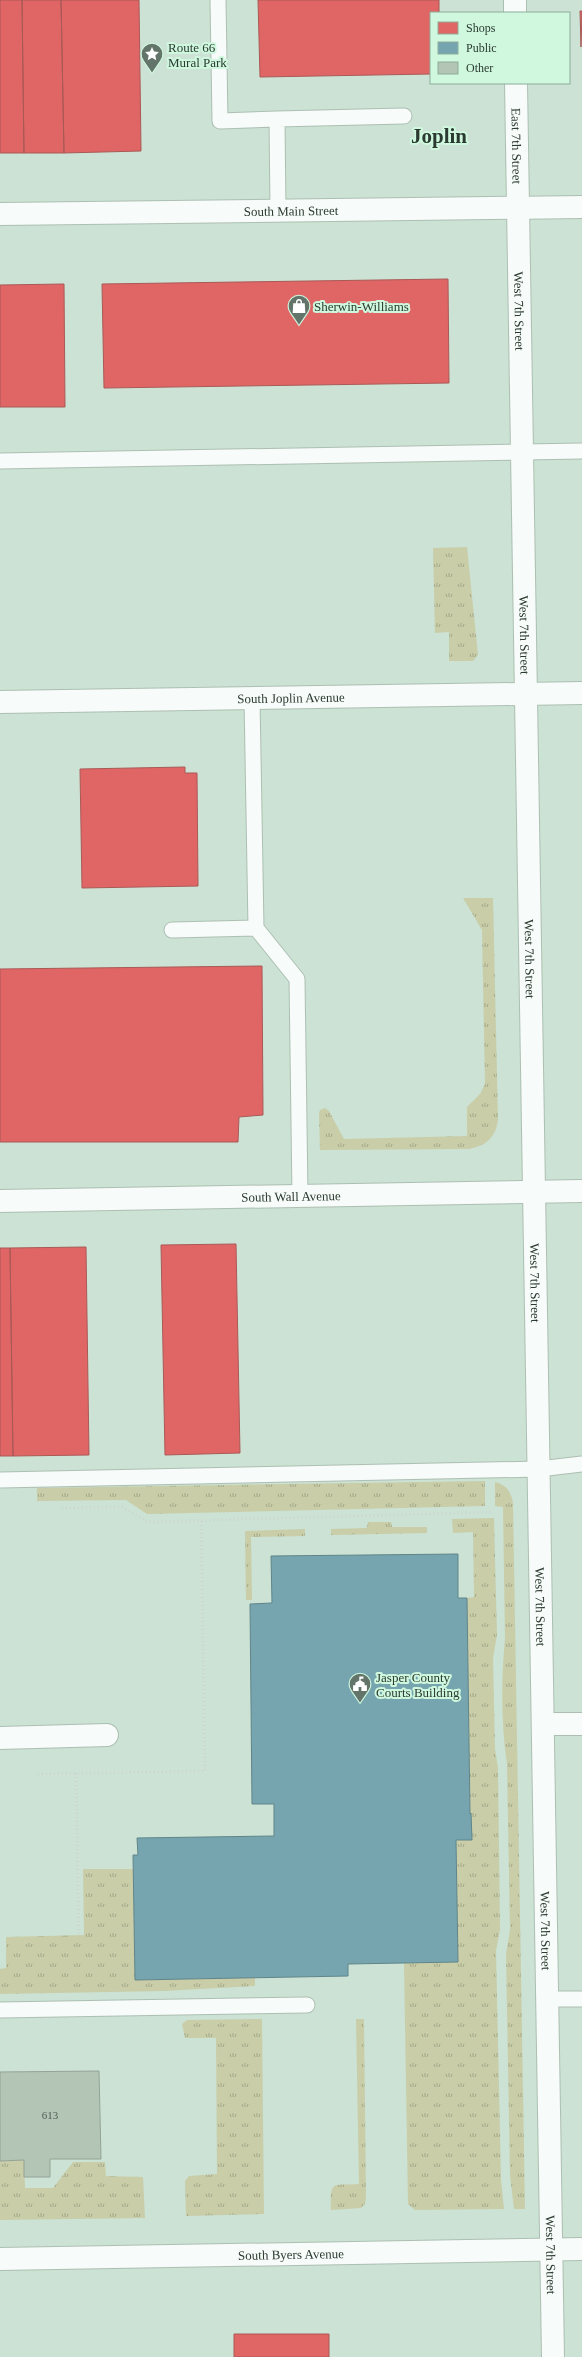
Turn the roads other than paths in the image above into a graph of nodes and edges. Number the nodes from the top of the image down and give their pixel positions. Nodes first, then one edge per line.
1 (218, 0) edge
2 (515, 0) edge
3 (515, 12) edge
4 (516, 84) edge
5 (404, 116) dead end
6 (277, 119) junction
7 (582, 207) edge
8 (519, 209) junction
9 (278, 211) junction
10 (0, 214) edge
11 (523, 451) junction
12 (582, 451) edge
13 (0, 461) edge
14 (582, 692) edge
15 (526, 693) junction
16 (252, 698) junction
17 (0, 702) edge
18 (256, 928) junction
19 (172, 930) dead end
20 (582, 1191) edge
21 (535, 1192) junction
22 (300, 1196) junction
23 (0, 1201) edge
24 (582, 1464) edge
25 (539, 1469) junction
26 (0, 1480) edge
27 (544, 1724) junction
28 (582, 1724) edge
29 (107, 1735) dead end
30 (0, 1738) edge
31 (548, 1999) junction
32 (582, 1999) edge
33 (307, 2005) dead end
34 (0, 2010) edge
35 (551, 2250) junction
36 (582, 2250) edge
37 (0, 2258) edge
38 (553, 2357) edge

1 - 6 lane
2 - 3 main road
4 - 8 main road, East 7th Street
5 - 6 lane
6 - 9 lane
7 - 8 main road, South Main Street
8 - 9 main road, South Main Street
8 - 11 main road, West 7th Street
9 - 10 main road, South Main Street
11 - 12 lane
11 - 13 lane
11 - 15 main road, West 7th Street
14 - 15 main road, South Joplin Avenue
15 - 16 main road, South Joplin Avenue
15 - 21 main road, West 7th Street
16 - 17 main road, South Joplin Avenue
16 - 18 lane
18 - 19 lane
18 - 22 lane
20 - 21 main road, South Wall Avenue
21 - 22 main road, South Wall Avenue
21 - 25 main road, West 7th Street
22 - 23 main road, South Wall Avenue
24 - 25 lane
25 - 26 lane
25 - 27 main road, West 7th Street
27 - 28 main road
27 - 31 main road, West 7th Street
29 - 30 main road
31 - 32 lane
31 - 35 main road, West 7th Street
33 - 34 lane
35 - 36 main road, South Byers Avenue
35 - 37 main road, South Byers Avenue
35 - 38 main road, West 7th Street

